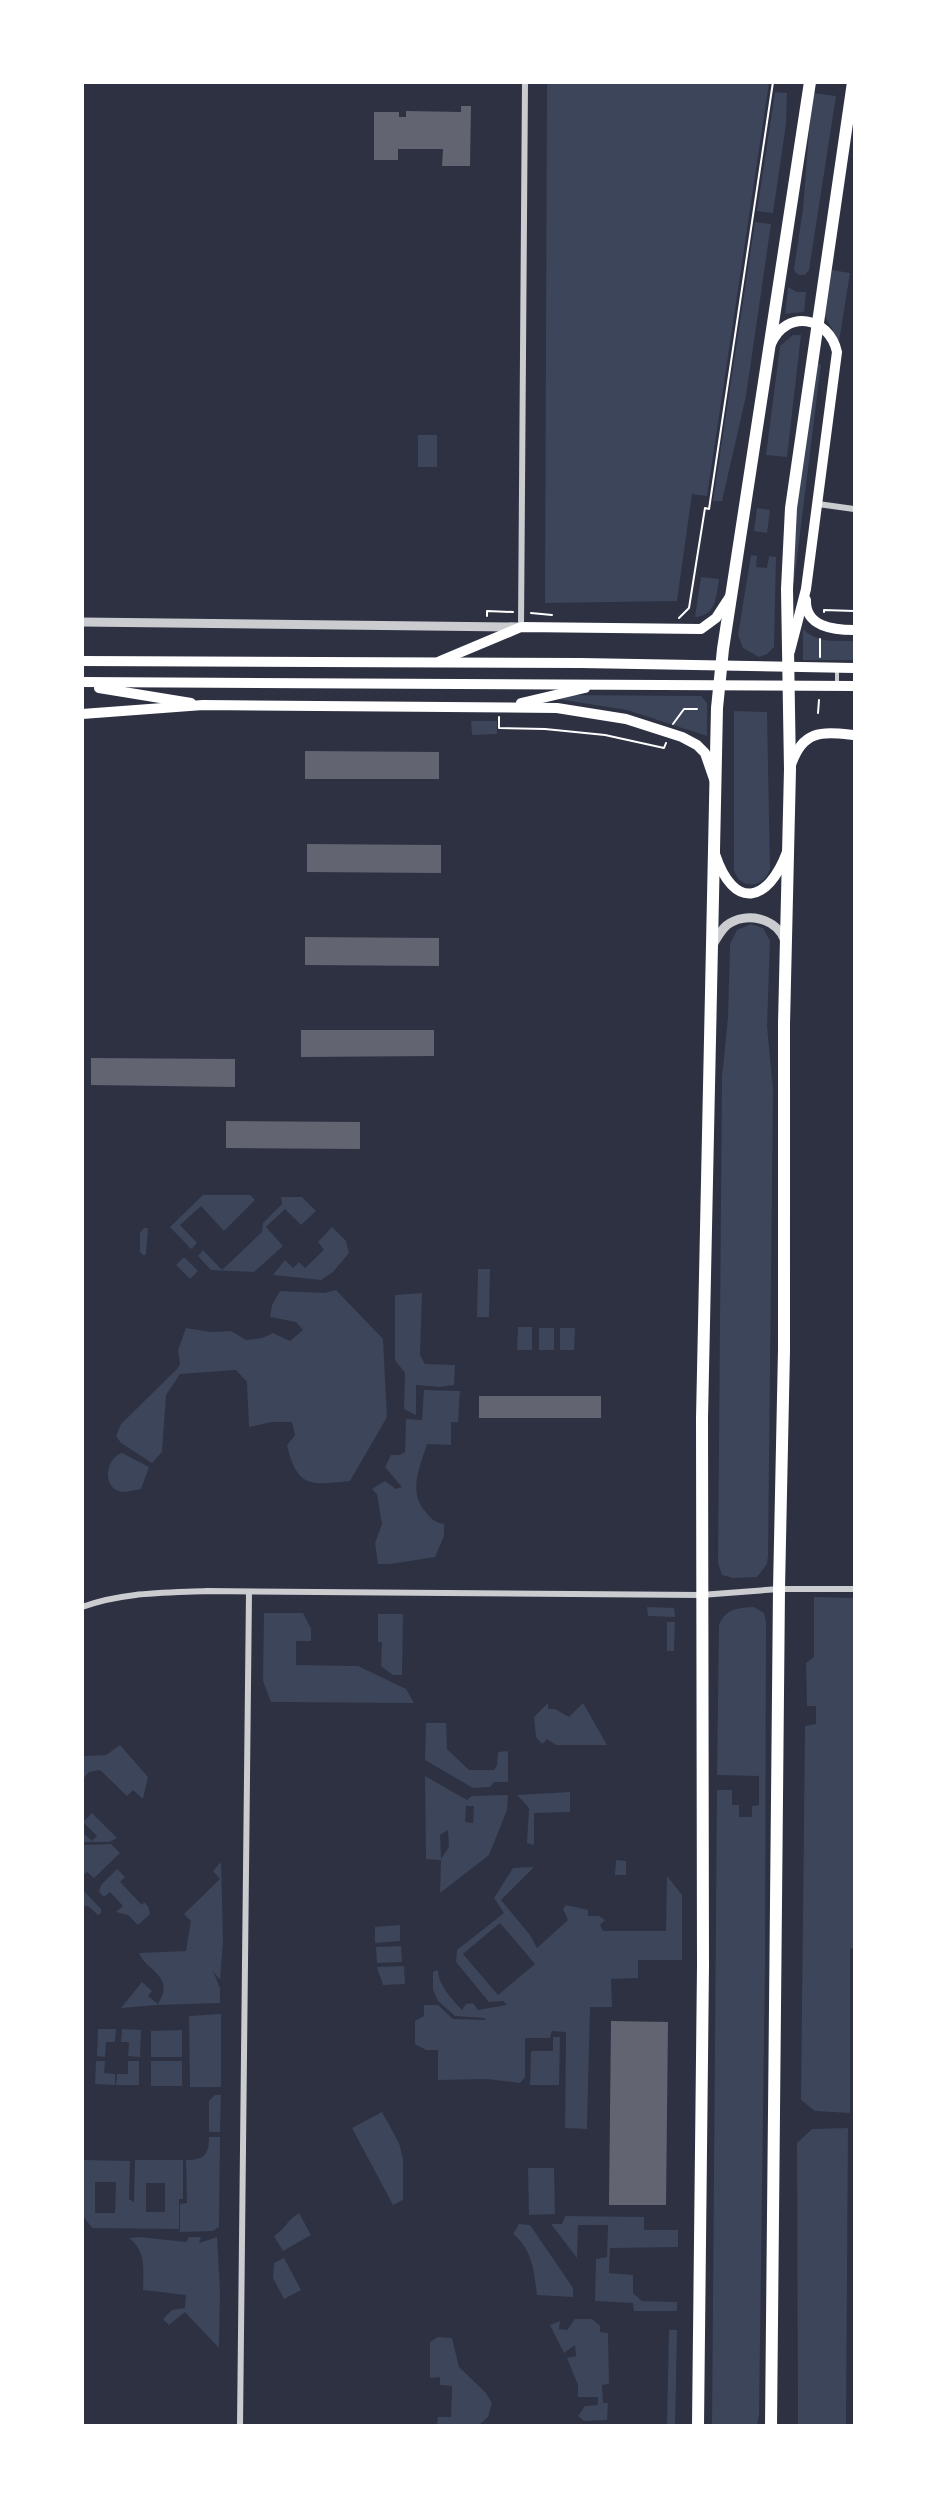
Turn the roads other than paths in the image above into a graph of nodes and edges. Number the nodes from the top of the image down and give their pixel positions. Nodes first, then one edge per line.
1 (525, 82) edge
2 (810, 82) edge
3 (853, 82) edge
4 (818, 324) junction
5 (771, 344) junction
6 (818, 504) junction
7 (855, 509) edge
8 (806, 589) junction
9 (731, 595) junction
10 (82, 622) edge
11 (521, 627) junction
12 (855, 630) edge
13 (790, 651) junction
14 (86, 660) edge
15 (435, 663) junction
16 (721, 666) junction
17 (790, 667) junction
18 (837, 668) junction
19 (855, 668) edge
20 (82, 684) edge
21 (606, 684) junction
22 (718, 686) junction
23 (837, 686) junction
24 (855, 686) edge
25 (790, 691) junction
26 (203, 705) junction
27 (504, 706) junction
28 (88, 714) edge
29 (82, 720) edge
30 (855, 735) edge
31 (790, 769) junction
32 (714, 779) junction
33 (712, 845) junction
34 (788, 850) junction
35 (713, 946) junction
36 (786, 946) junction
37 (779, 1588) junction
38 (855, 1589) edge
39 (249, 1592) junction
40 (701, 1595) junction
41 (82, 1607) edge
42 (240, 2426) edge
43 (698, 2426) edge
44 (771, 2426) edge

1 - 11 street
2 - 5 main road
3 - 4 main road
4 - 5 main road
4 - 6 main road
4 - 13 main road
5 - 9 main road
6 - 7 street
6 - 8 main road
8 - 12 main road
8 - 13 main road
9 - 11 main road
9 - 16 main road
10 - 11 street
11 - 15 main road
13 - 17 main road
14 - 15 main road
15 - 16 main road
16 - 17 main road
16 - 22 main road
17 - 18 main road
17 - 25 main road
18 - 19 main road
18 - 23 lane
20 - 21 main road
20 - 26 main road
21 - 22 main road
21 - 27 main road
22 - 25 main road
22 - 32 main road
23 - 24 main road
23 - 25 main road
25 - 31 main road
26 - 27 main road
26 - 28 main road
27 - 32 main road
28 - 29 street
30 - 31 main road
31 - 34 main road
32 - 33 main road
33 - 34 main road
33 - 35 main road
34 - 36 main road
35 - 36 street
35 - 40 main road
36 - 37 main road
37 - 38 street
37 - 40 street
37 - 44 main road
39 - 40 street
39 - 41 street
39 - 42 street
40 - 43 main road

